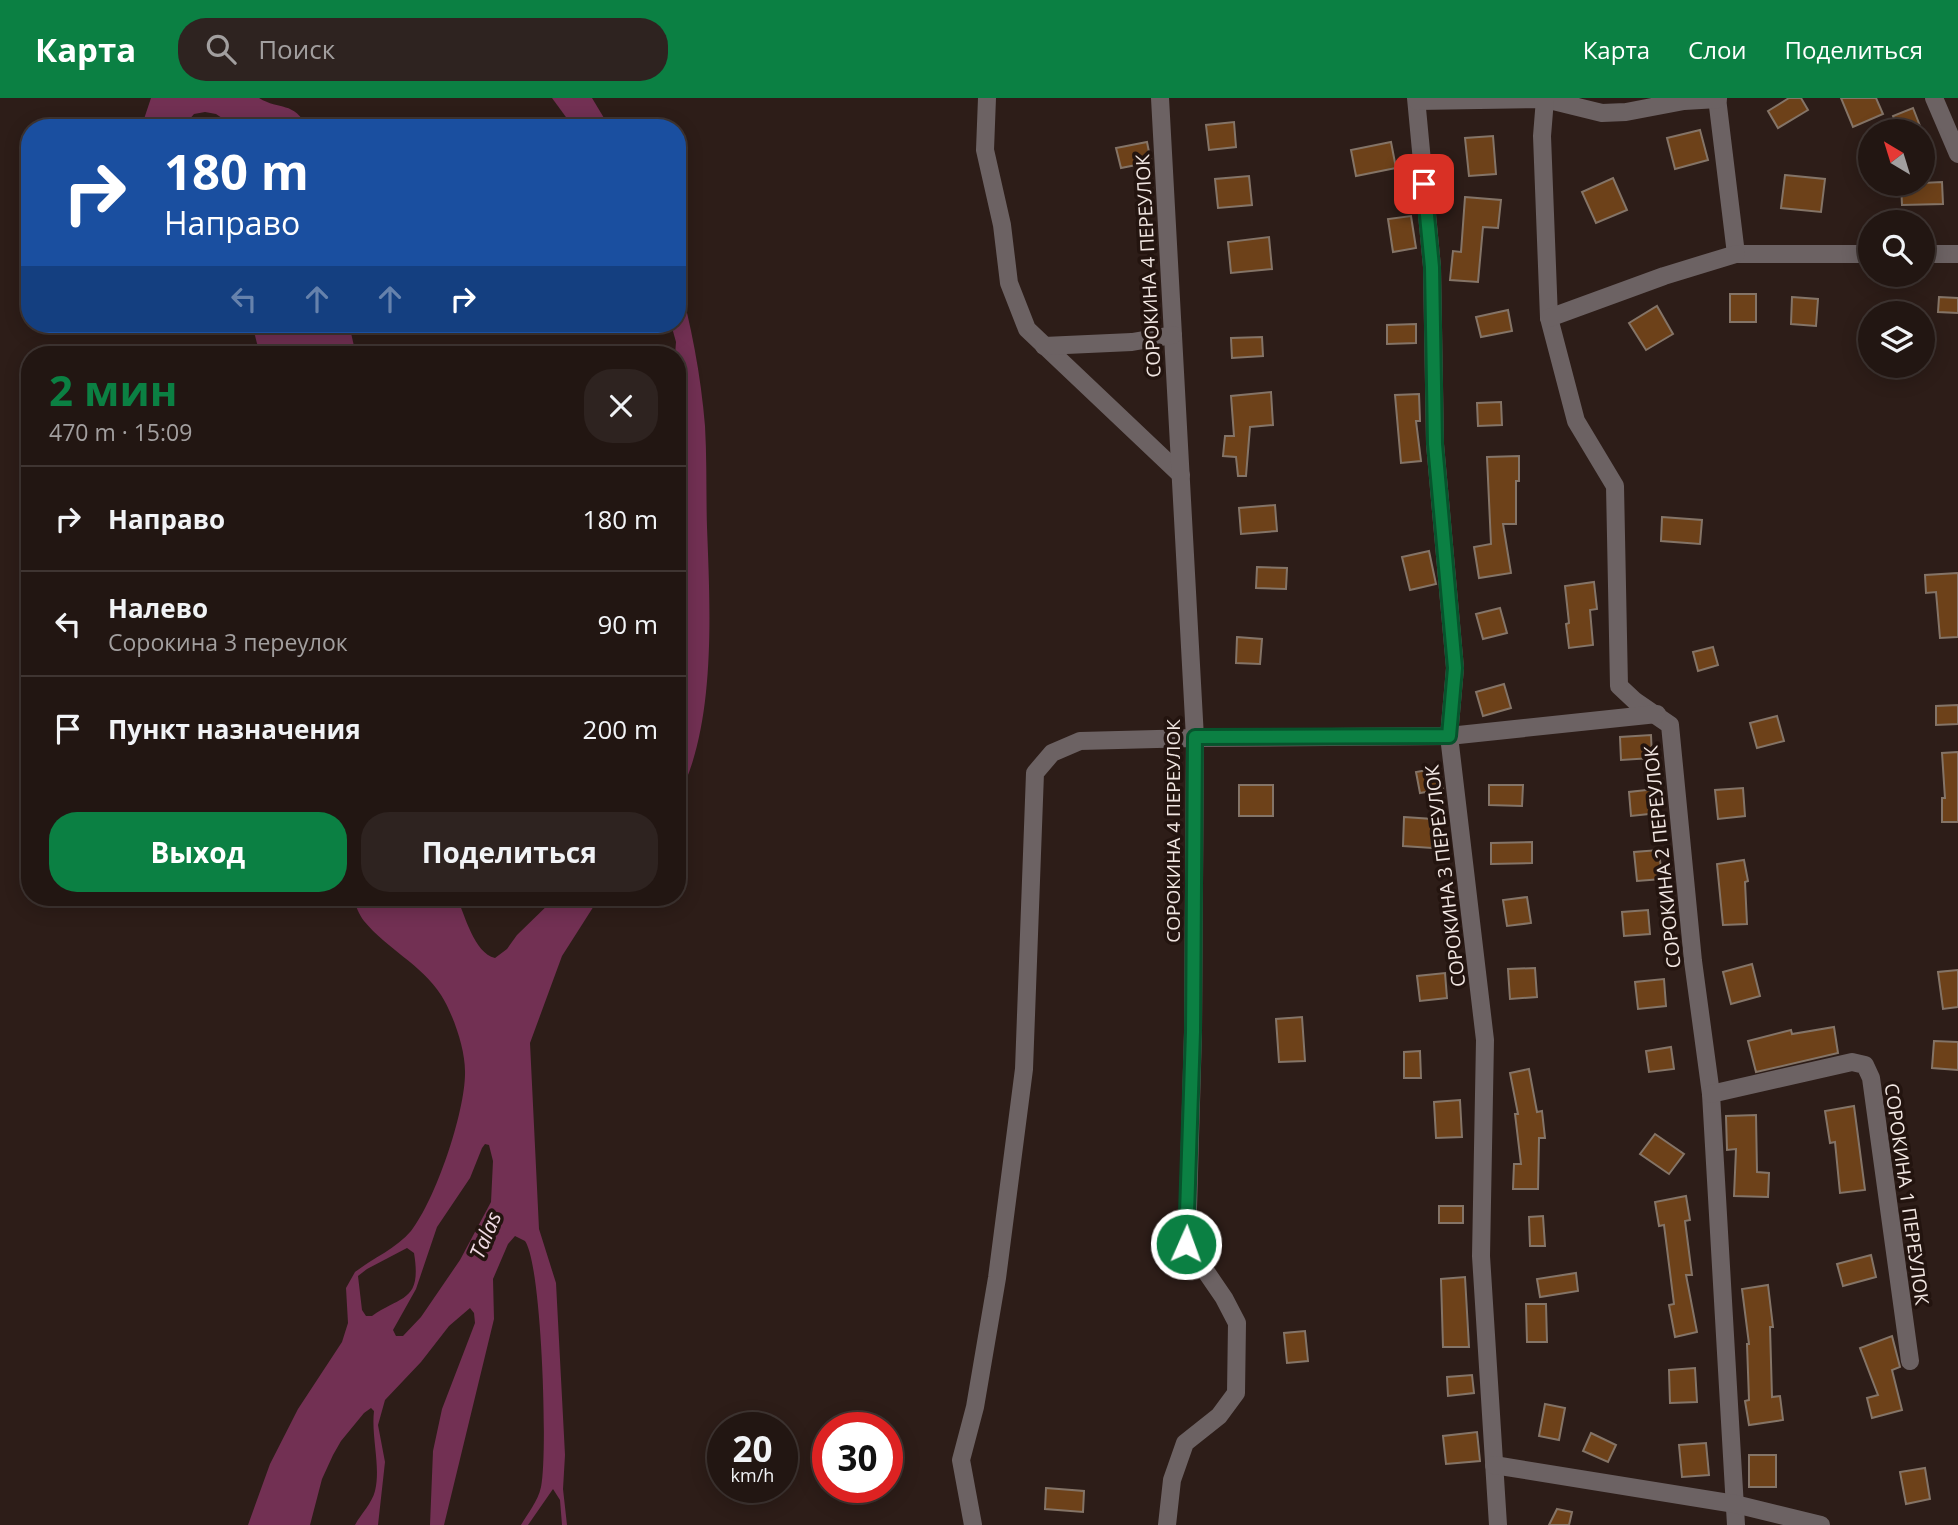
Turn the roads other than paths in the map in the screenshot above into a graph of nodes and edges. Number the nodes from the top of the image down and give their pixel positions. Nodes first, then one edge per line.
1 (987, 98) edge
2 (1160, 98) edge
3 (1718, 98) edge
4 (1934, 98) edge
5 (1416, 99) edge
6 (1545, 99) edge
7 (1958, 154) edge
8 (1736, 254) junction
9 (1858, 254) edge
10 (1935, 254) edge
11 (1958, 254) edge
12 (1549, 318) junction
13 (1173, 335) junction
14 (1044, 346) junction
15 (1181, 475) junction
16 (1657, 714) junction
17 (1449, 736) junction
18 (1195, 737) junction
19 (1711, 1094) junction
20 (1910, 1361) dead end
21 (1494, 1465) junction
22 (1735, 1504) junction
23 (973, 1525) edge
24 (1167, 1525) edge
25 (1498, 1525) edge
26 (1736, 1525) edge
27 (1821, 1525) edge

1 - 14 street
2 - 13 street, СОРОКИНА 4 ПЕРЕУЛОК
3 - 6 street
3 - 8 street
4 - 7 street
5 - 6 street
5 - 17 street, СОРОКИНА 3 ПЕРЕУЛОК
6 - 12 street, СОРОКИНА 2 ПЕРЕУЛОК
8 - 9 street
8 - 12 street
10 - 11 street
12 - 16 street, СОРОКИНА 2 ПЕРЕУЛОК
13 - 14 street
13 - 15 street, СОРОКИНА 4 ПЕРЕУЛОК
14 - 15 street
15 - 18 street, СОРОКИНА 4 ПЕРЕУЛОК
16 - 17 street
16 - 19 street, СОРОКИНА 2 ПЕРЕУЛОК
17 - 18 street
17 - 21 street, СОРОКИНА 3 ПЕРЕУЛОК
18 - 23 street
18 - 24 street, СОРОКИНА 4 ПЕРЕУЛОК
19 - 20 street, СОРОКИНА 1 ПЕРЕУЛОК
19 - 22 street, СОРОКИНА 2 ПЕРЕУЛОК
21 - 22 street
21 - 25 street, СОРОКИНА 3 ПЕРЕУЛОК
22 - 26 street, СОРОКИНА 2 ПЕРЕУЛОК
22 - 27 street

